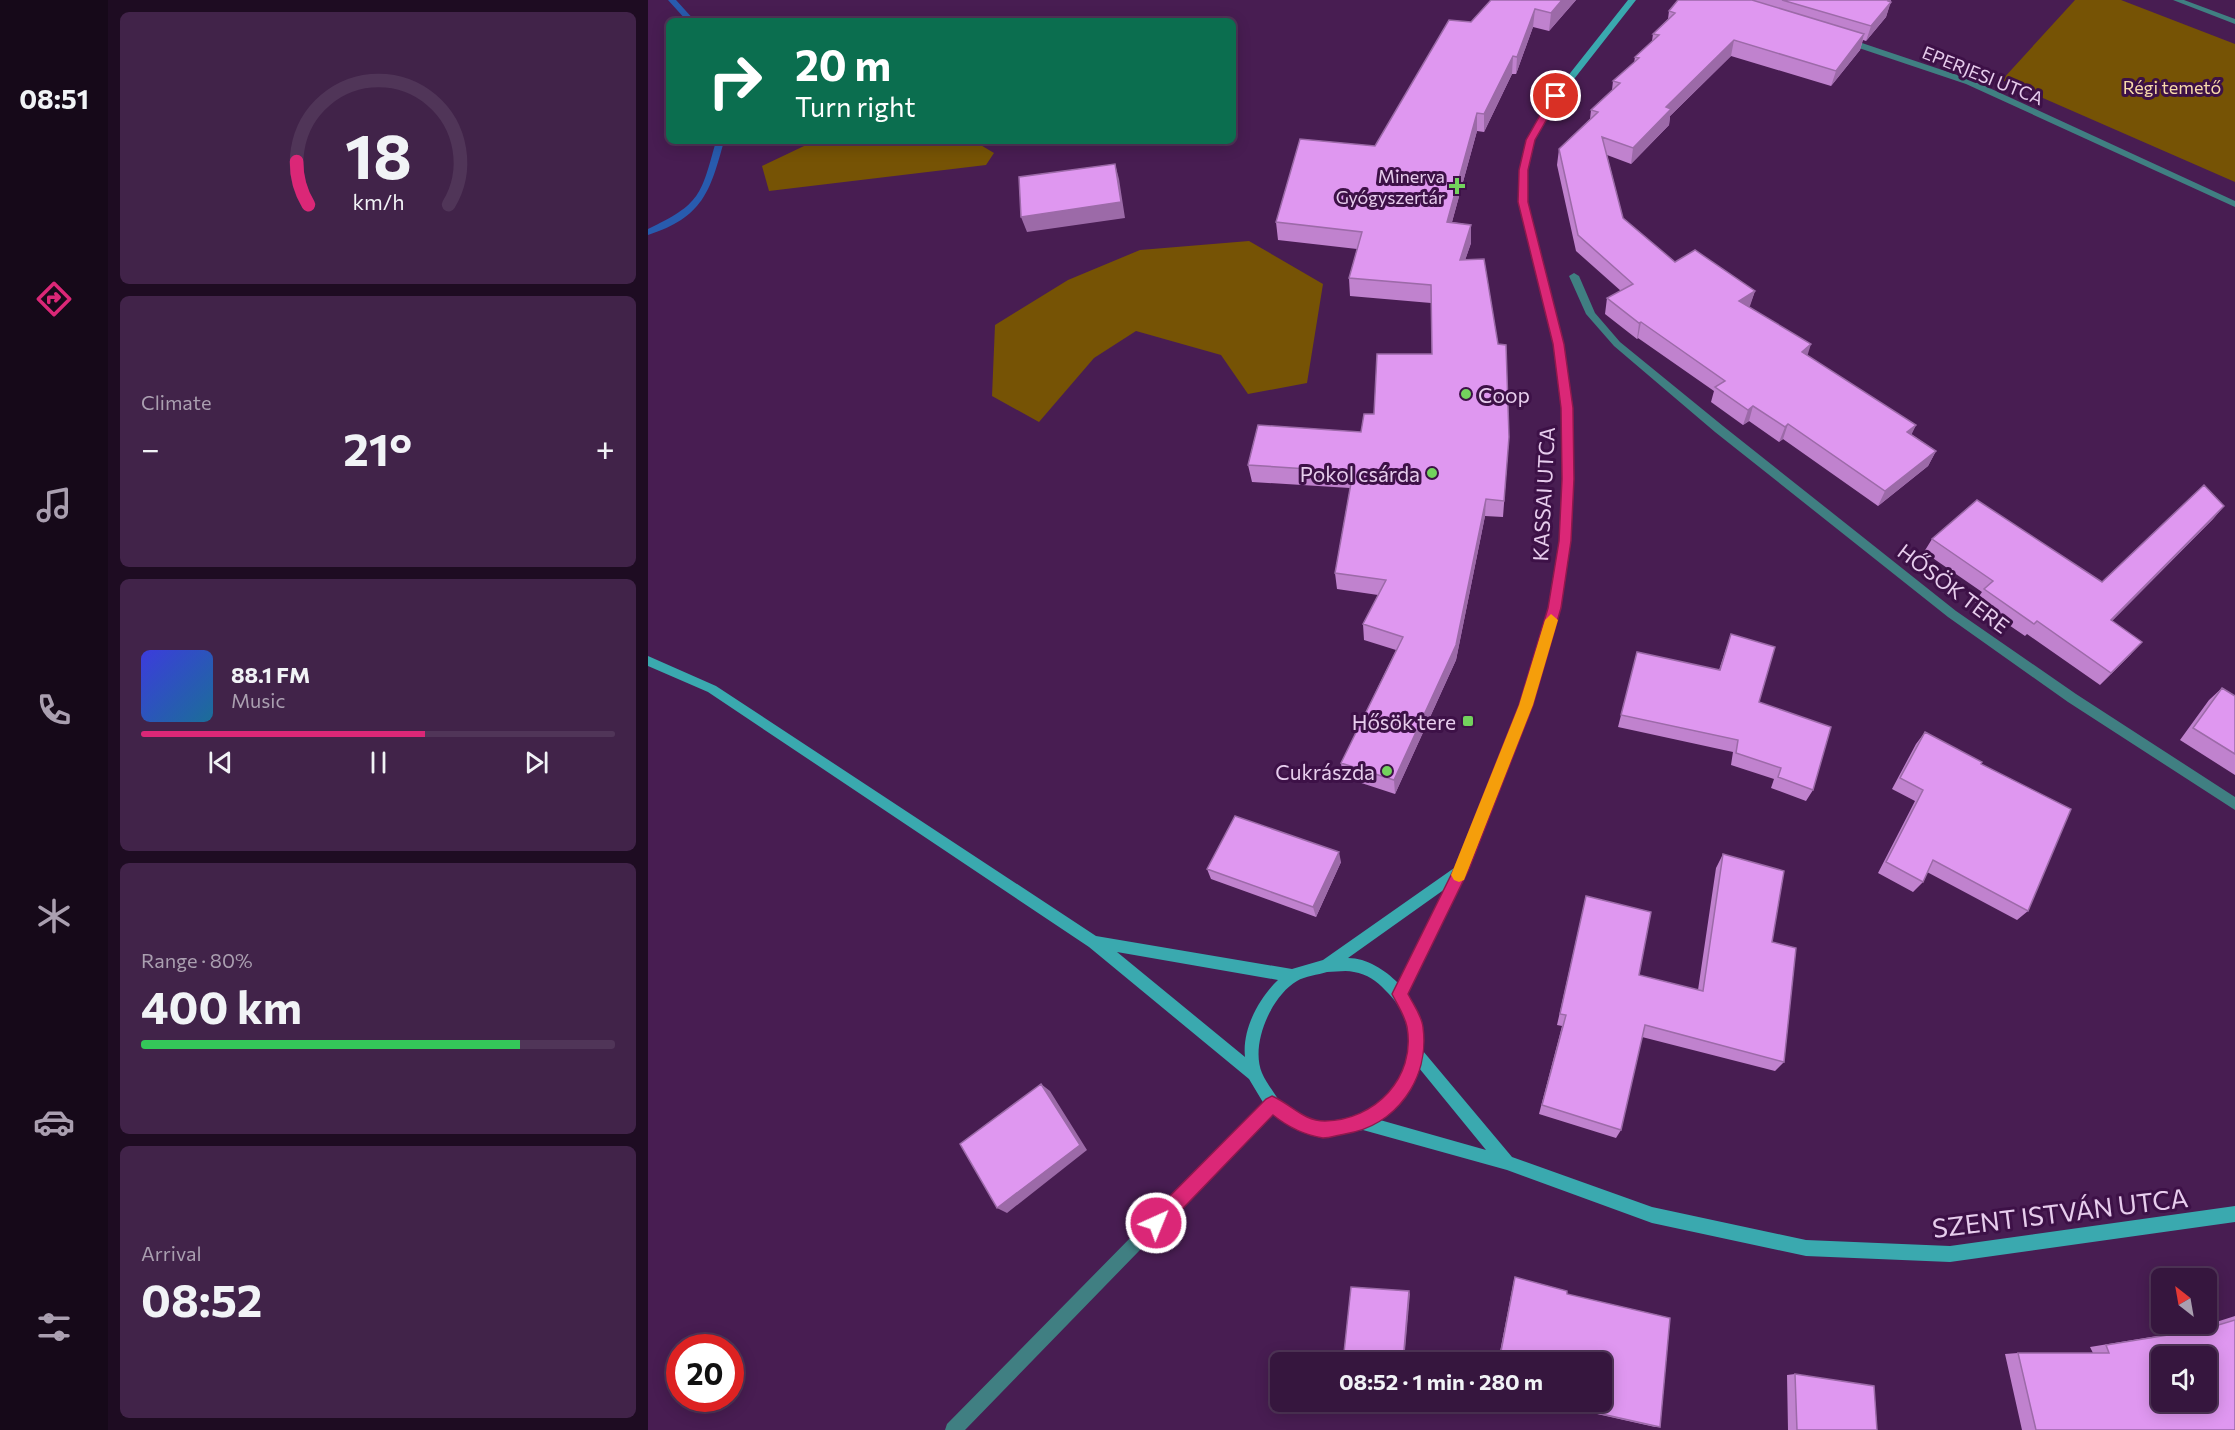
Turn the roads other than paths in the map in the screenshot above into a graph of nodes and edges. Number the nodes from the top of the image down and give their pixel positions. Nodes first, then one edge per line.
1 (1632, 0) edge
2 (2177, 0) edge
3 (2235, 22) edge
4 (1836, 38) edge
5 (2235, 204) edge
6 (1574, 276) dead end
7 (648, 662) edge
8 (2235, 804) edge
9 (1462, 869) junction
10 (1094, 942) junction
11 (1327, 965) junction
12 (1292, 976) junction
13 (1400, 994) junction
14 (1416, 1054) junction
15 (1254, 1074) junction
16 (1272, 1104) junction
17 (1363, 1123) junction
18 (1507, 1164) junction
19 (2235, 1214) edge
20 (953, 1430) edge

1 - 9 main road, KASSAI UTCA
2 - 3 street
4 - 5 street, EPERJESI UTCA
6 - 8 street, HŐSÖK TERE
7 - 10 main road
9 - 11 main road
9 - 13 main road, KASSAI UTCA
10 - 12 main road
10 - 15 main road
11 - 12 main road
11 - 13 main road
12 - 15 main road
13 - 14 main road
14 - 17 main road
14 - 18 main road
15 - 16 main road
16 - 17 main road
16 - 20 street
17 - 18 main road, SZENT ISTVÁN UTCA
18 - 19 main road, SZENT ISTVÁN UTCA

